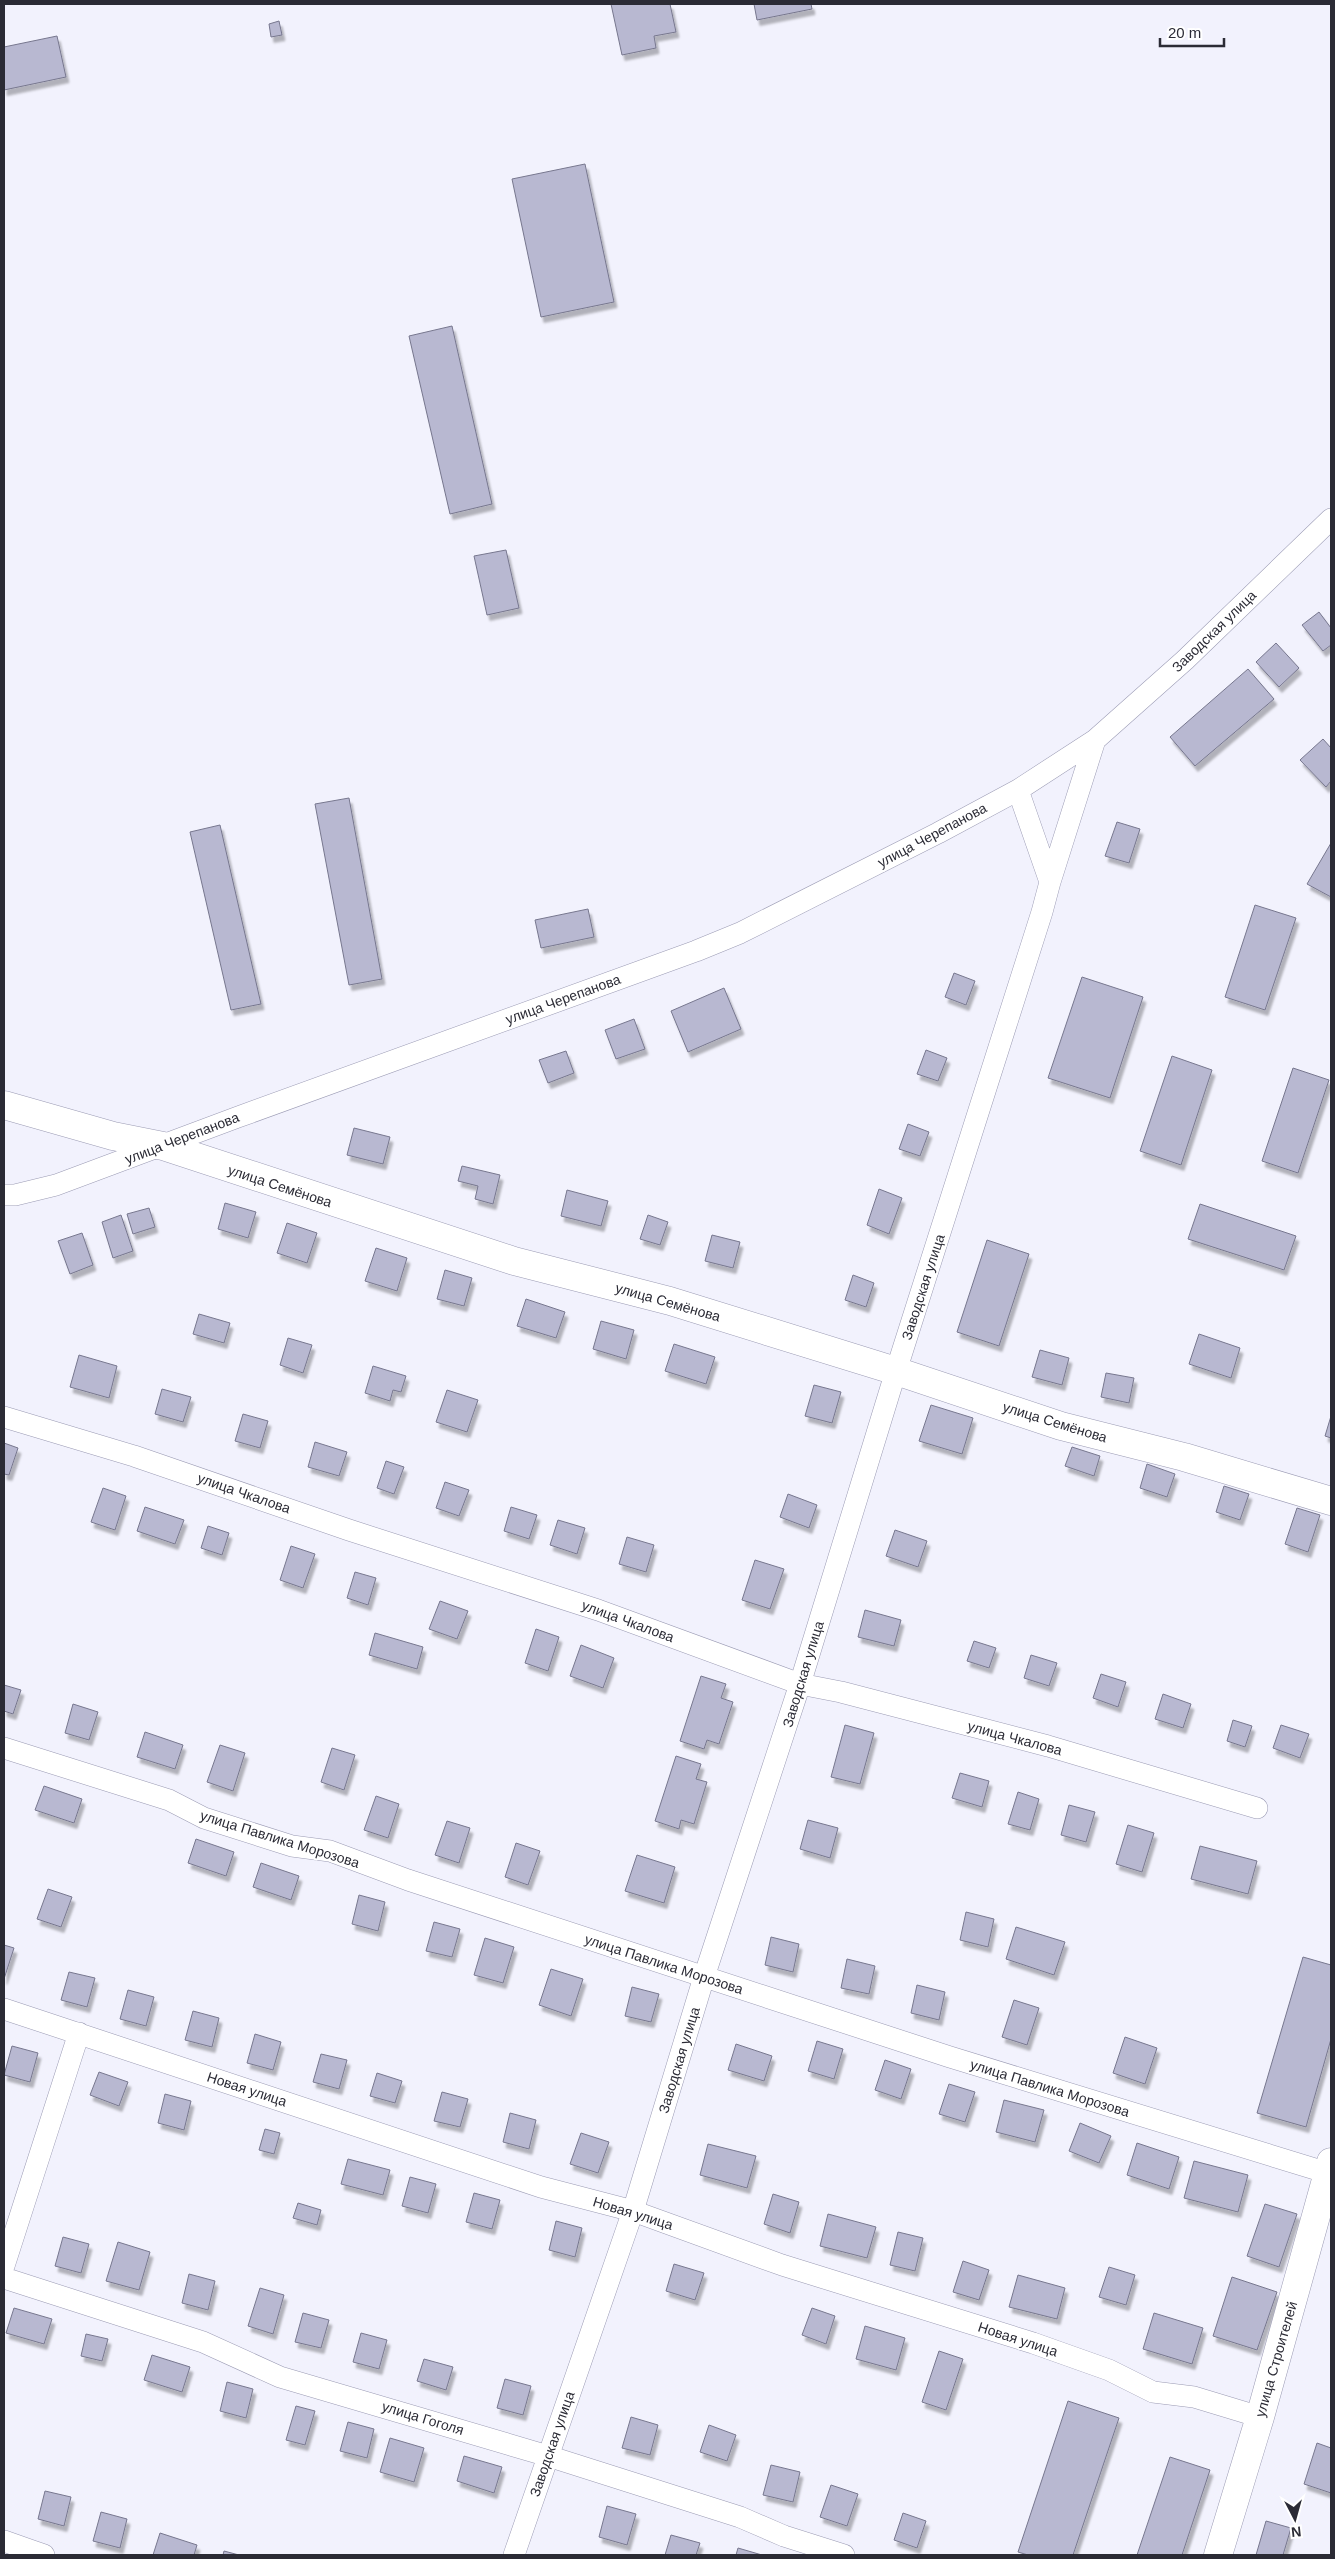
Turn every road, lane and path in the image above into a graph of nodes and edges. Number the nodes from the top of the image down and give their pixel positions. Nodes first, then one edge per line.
1 (1331, 519) edge
2 (1095, 740) junction
3 (1018, 790) junction
4 (1050, 882) junction
5 (4, 1106) edge
6 (163, 1146) junction
7 (4, 1195) edge
8 (896, 1371) junction
9 (4, 1417) edge
10 (1331, 1502) edge
11 (800, 1684) junction
12 (4, 1748) edge
13 (1257, 1808) dead end
14 (704, 1977) junction
15 (4, 2009) edge
16 (80, 2033) junction
17 (1330, 2168) edge
18 (633, 2211) junction
19 (4, 2266) edge
20 (4, 2278) edge
21 (1260, 2417) junction
22 (548, 2456) junction
23 (4, 2541) edge
24 (44, 2555) edge
25 (514, 2555) edge
26 (844, 2555) edge
27 (1218, 2555) edge

1 - 2 street, Заводская улица
2 - 3 street, улица Черепанова
2 - 4 street, Заводская улица
3 - 4 street
3 - 6 street, улица Черепанова
4 - 8 street, Заводская улица
5 - 6 street, улица Семёнова
6 - 7 street, улица Черепанова
6 - 8 street, улица Семёнова
8 - 10 street, улица Семёнова
8 - 11 street, Заводская улица
9 - 11 street, улица Чкалова
11 - 13 street, улица Чкалова
11 - 14 street, Заводская улица
12 - 14 street, улица Павлика Морозова
14 - 17 street, улица Павлика Морозова
14 - 18 street, Заводская улица
15 - 16 street, Новая улица
16 - 18 street, Новая улица
16 - 19 street
17 - 21 street, улица Строителей
18 - 21 street, Новая улица
18 - 22 street, Заводская улица
20 - 22 street, улица Гоголя
21 - 27 street, улица Строителей
22 - 25 street, Заводская улица
22 - 26 street, улица Гоголя
23 - 24 street

